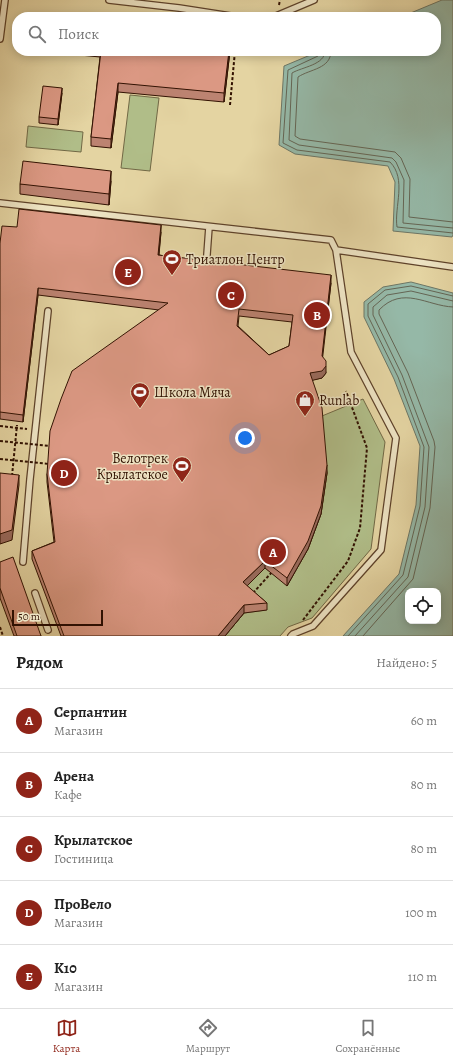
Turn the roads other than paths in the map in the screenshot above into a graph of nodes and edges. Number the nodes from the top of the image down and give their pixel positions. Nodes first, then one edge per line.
1 (4, 0) edge
2 (109, 0) edge
3 (314, 0) edge
4 (205, 12) edge
5 (286, 12) edge
6 (0, 39) edge
7 (0, 203) edge
8 (210, 227) junction
9 (336, 250) junction
10 (453, 267) edge
11 (206, 268) edge
12 (48, 311) dead end
13 (23, 562) dead end
14 (35, 593) dead end
15 (48, 630) dead end
16 (292, 635) edge

1 - 6 lane
2 - 4 lane
3 - 5 lane
7 - 8 lane
8 - 9 lane
8 - 11 lane
9 - 10 lane
9 - 16 lane
12 - 13 lane
14 - 15 lane

